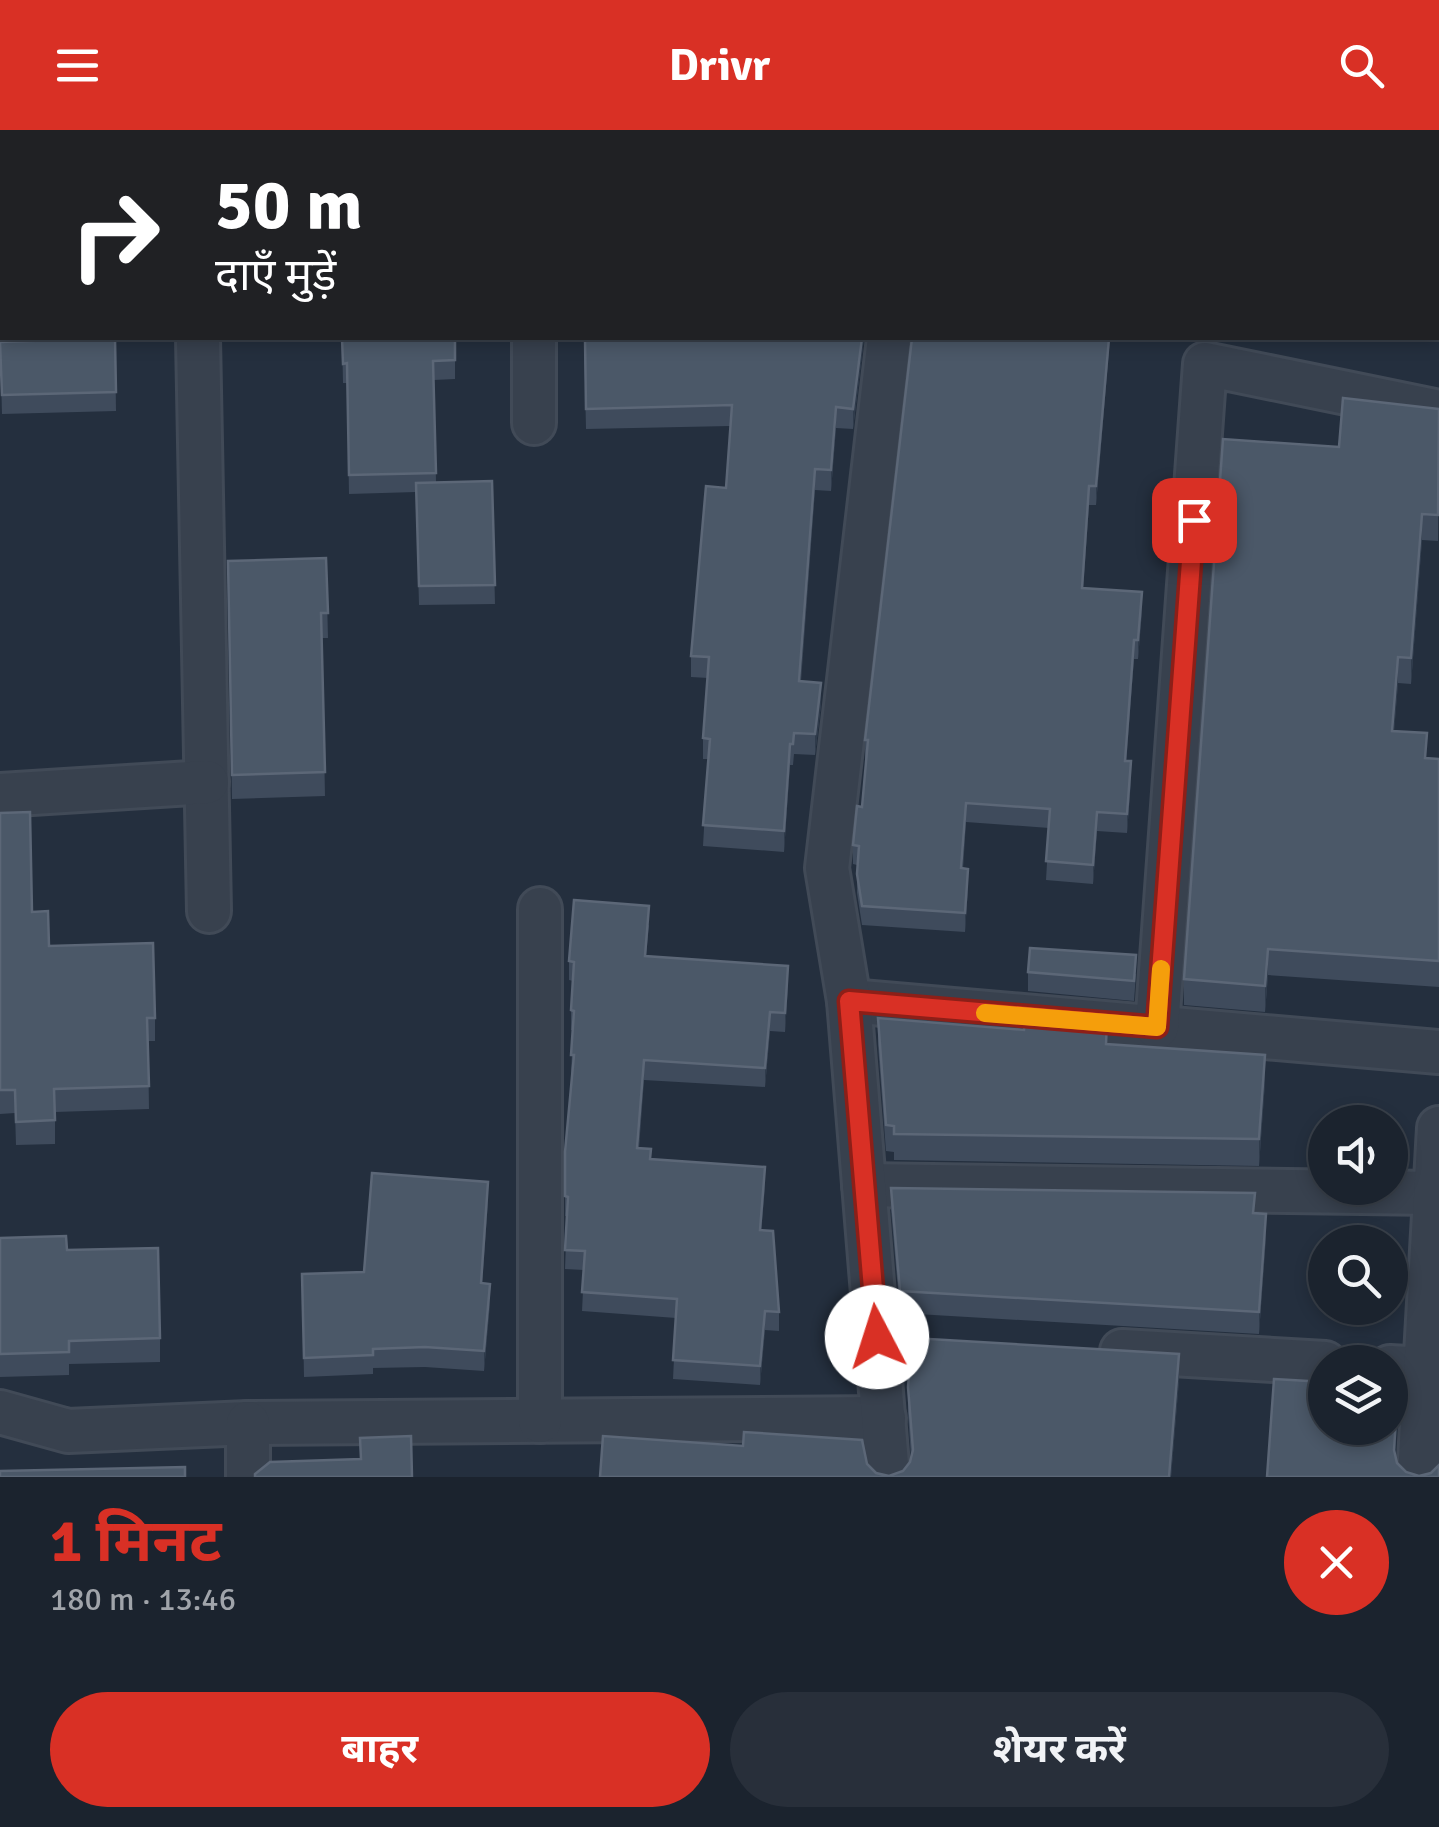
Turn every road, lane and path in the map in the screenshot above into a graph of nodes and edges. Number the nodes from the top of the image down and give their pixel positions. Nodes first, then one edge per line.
1 (198, 340) edge
2 (534, 340) edge
3 (889, 340) edge
4 (1439, 412) edge
5 (534, 423) dead end
6 (207, 782) junction
7 (0, 795) edge
8 (540, 910) dead end
9 (209, 911) dead end
10 (849, 1001) junction
11 (1157, 1027) junction
12 (1439, 1052) edge
13 (1439, 1128) edge
14 (864, 1185) junction
15 (1435, 1193) junction
16 (1088, 1349) edge
17 (1308, 1362) edge
18 (1408, 1368) edge
19 (0, 1412) edge
20 (884, 1418) junction
21 (540, 1421) junction
22 (248, 1424) junction
23 (248, 1477) edge
24 (888, 1477) edge
25 (1418, 1477) edge

1 - 6 street
2 - 5 street
3 - 10 street
4 - 11 street
6 - 7 street
6 - 9 street
8 - 21 street
10 - 11 street
10 - 14 street
11 - 12 street
13 - 15 street
14 - 15 street
14 - 20 street
15 - 18 street
16 - 17 street
18 - 25 street
19 - 22 street
20 - 21 street
20 - 24 street
21 - 22 street
22 - 23 street

